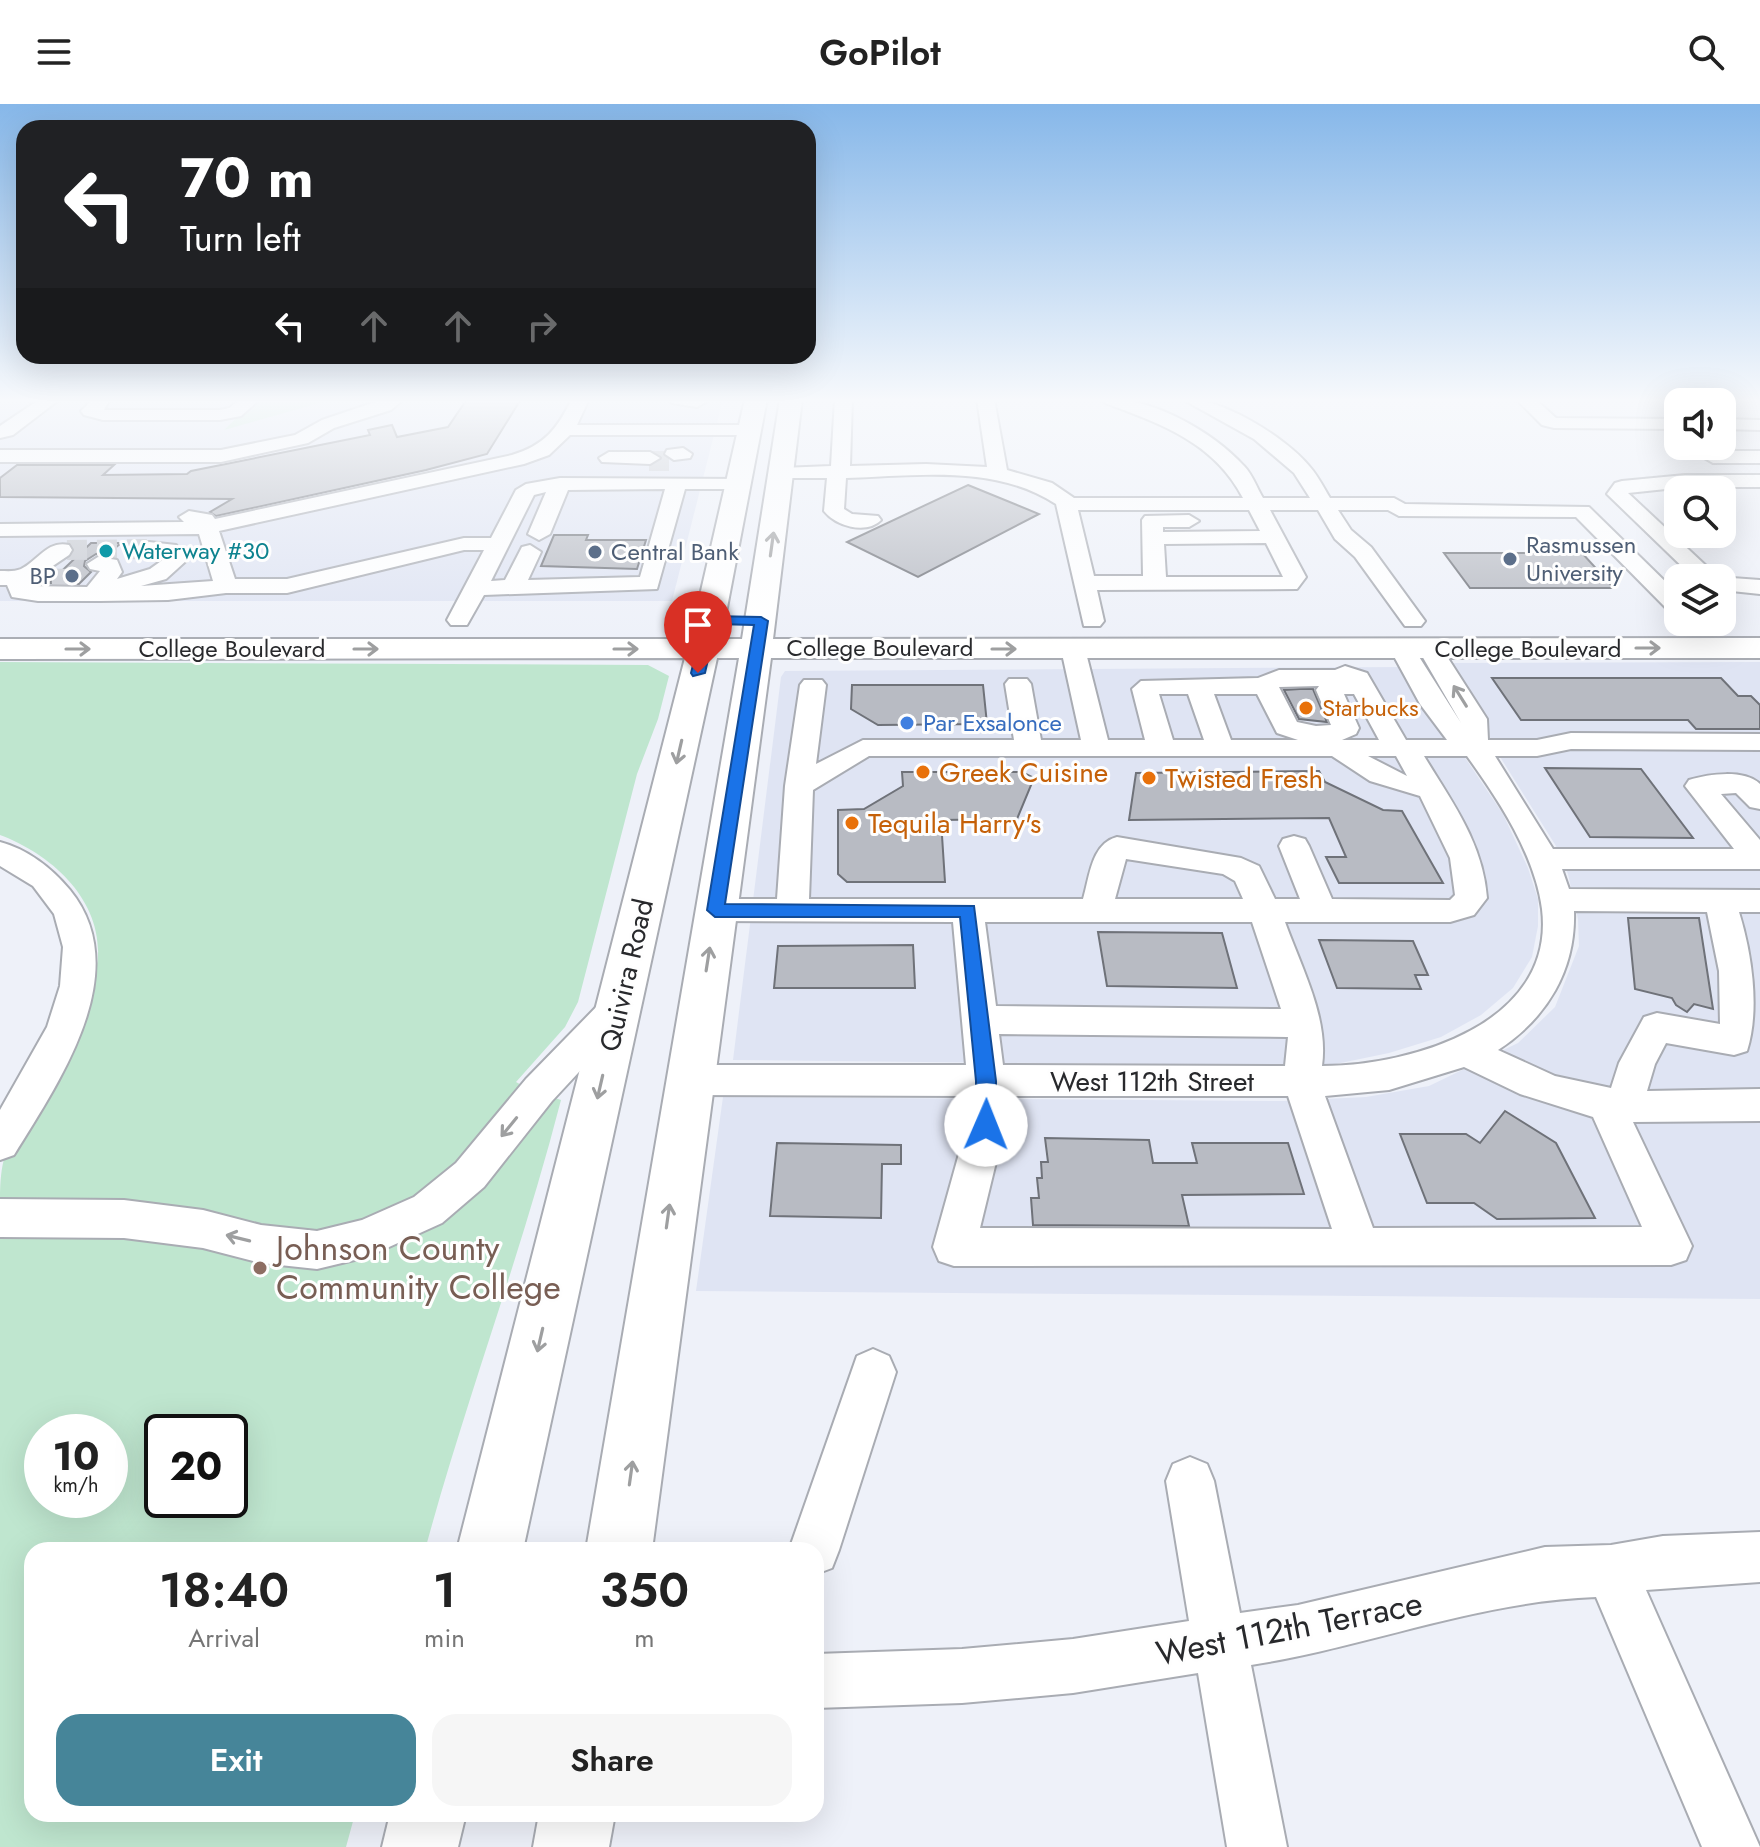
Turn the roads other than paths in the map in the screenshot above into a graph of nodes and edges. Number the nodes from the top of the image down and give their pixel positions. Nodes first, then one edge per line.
1 (424, 480) edge
2 (544, 480) edge
3 (560, 480) edge
4 (673, 480) edge
5 (732, 480) edge
6 (780, 480) edge
7 (837, 480) edge
8 (1017, 480) edge
9 (1243, 480) edge
10 (1310, 480) edge
11 (1760, 481) edge
12 (739, 483) joint
13 (550, 485) junction
14 (1047, 489) junction
15 (1326, 505) junction
16 (1399, 510) junction
17 (0, 511) edge
18 (1260, 512) junction
19 (1069, 513) junction
20 (871, 520) dead end
21 (207, 527) junction
22 (1572, 532) dead end
23 (1604, 532) junction
24 (1414, 533) dead end
25 (6, 535) edge
26 (1152, 539) junction
27 (498, 544) junction
28 (161, 553) dead end
29 (1183, 560) dead end
30 (1256, 560) dead end
31 (1286, 560) junction
32 (1692, 564) edge
33 (67, 575) edge
34 (1084, 583) junction
35 (1155, 583) junction
36 (226, 586) junction
37 (513, 587) junction
38 (1736, 587) edge
39 (1760, 587) edge
40 (476, 588) junction
41 (1664, 593) edge
42 (459, 620) junction
43 (0, 621) edge
44 (1092, 621) junction
45 (1664, 621) edge
46 (1736, 621) edge
47 (1760, 621) edge
48 (707, 634) junction
49 (759, 635) junction
50 (1408, 635) junction
51 (1760, 648) edge
52 (0, 649) edge
53 (1073, 649) junction
54 (1360, 682) junction
55 (1018, 684) dead end
56 (813, 685) dead end
57 (1198, 686) junction
58 (1261, 686) junction
59 (1760, 742) edge
60 (1029, 747) junction
61 (1096, 747) junction
62 (1161, 747) junction
63 (1220, 747) junction
64 (1284, 747) junction
65 (1338, 747) junction
66 (1401, 748) junction
67 (1475, 748) junction
68 (799, 786) junction
69 (1428, 788) junction
70 (1760, 800) edge
71 (1294, 846) dead end
72 (0, 852) edge
73 (1545, 859) junction
74 (1759, 859) edge
75 (1557, 900) junction
76 (1720, 901) junction
77 (1760, 901) edge
78 (715, 910) junction
79 (792, 910) junction
80 (968, 911) junction
81 (1096, 911) junction
82 (1265, 912) junction
83 (1321, 912) junction
84 (618, 1007) junction
85 (980, 1020) junction
86 (1303, 1023) junction
87 (1467, 1051) junction
88 (688, 1080) junction
89 (986, 1081) junction
90 (1301, 1081) junction
91 (1615, 1103) junction
92 (1760, 1105) edge
93 (0, 1143) edge
94 (0, 1218) edge
95 (1359, 1248) junction
96 (873, 1372) dead end
97 (1190, 1481) dead end
98 (492, 1542) edge
99 (620, 1542) edge
100 (817, 1542) edge
101 (1760, 1557) edge
102 (1611, 1571) junction
103 (1221, 1645) junction
104 (824, 1681) edge
105 (426, 1822) edge
106 (576, 1822) edge
107 (420, 1847) edge
108 (571, 1847) edge
109 (1257, 1847) edge
110 (1732, 1847) edge

1 - 21 street
2 - 13 street
3 - 13 street
4 - 37 street
5 - 12 street
49 -> 6 main road
7 - 20 street
8 - 14 street
9 - 18 street
10 - 15 street, West 112th Street
11 - 32 street
12 - 48 main road, Quivira Road
13 - 27 street
13 - 37 street
14 - 18 street
14 - 19 street
15 - 16 street
15 - 18 street
15 - 50 street, West 112th Street
16 - 23 street
16 - 24 street
17 - 21 street
18 - 19 street
18 - 26 street
18 - 31 street
19 - 26 street
19 - 34 street
21 - 25 street
21 - 36 street
22 - 23 street
23 - 41 street
26 - 29 street
26 - 35 street
27 - 36 street
27 - 40 street
28 - 33 street
30 - 31 street
31 - 35 street
33 - 36 street
34 - 35 street
34 - 44 street
37 - 40 street
38 - 39 street
40 - 42 street
42 - 43 main road, College Boulevard
42 - 48 main road, College Boulevard
44 - 49 main road, College Boulevard
44 - 50 main road, College Boulevard
45 - 50 main road, College Boulevard
46 - 47 main road
48 - 49 main road, College Boulevard
52 -> 48 main road, College Boulevard
48 -> 84 main road, Quivira Road
49 -> 53 main road, College Boulevard
49 - 78 main road
50 -> 51 main road, College Boulevard
50 - 53 main road, College Boulevard
50 - 67 street, West 112th Street
53 - 61 street
54 - 58 street
54 - 58 street
54 - 66 street
55 - 60 street
56 - 68 street
57 - 58 street
57 - 62 street
57 - 63 street
58 - 64 street
59 - 67 street
60 - 61 street
60 - 68 street
61 - 62 street
62 - 63 street
63 - 64 street
64 - 65 street
65 - 66 street
65 - 69 street
66 - 67 street
66 - 69 street
67 - 73 street, West 112th Street
68 - 79 street
69 - 83 street
70 - 74 street
71 - 83 street
72 - 93 street
73 - 74 street
73 - 75 street, West 112th Street
75 - 76 street
75 - 87 street, West 112th Street
76 - 77 street
76 - 91 street
78 - 79 street
88 -> 78 main road
79 - 80 street
80 - 81 street
80 - 85 street
81 - 82 street
81 - 82 street
82 - 83 street
82 - 86 street
84 -> 94 street
84 -> 98 main road, Quivira Road
85 - 86 street
85 - 89 street
86 - 90 street
87 - 90 street, West 112th Street
87 - 91 street
88 - 89 street, West 112th Street
99 -> 88 main road
89 - 90 street, West 112th Street
89 - 95 street
90 - 95 street
91 - 92 street
91 - 95 street
96 - 100 street
97 - 103 street
101 - 102 street, West 112th Terrace
102 - 103 street, West 112th Terrace
102 - 110 street
103 - 104 street, West 112th Terrace
103 - 109 street
105 - 107 main road
106 - 108 main road

